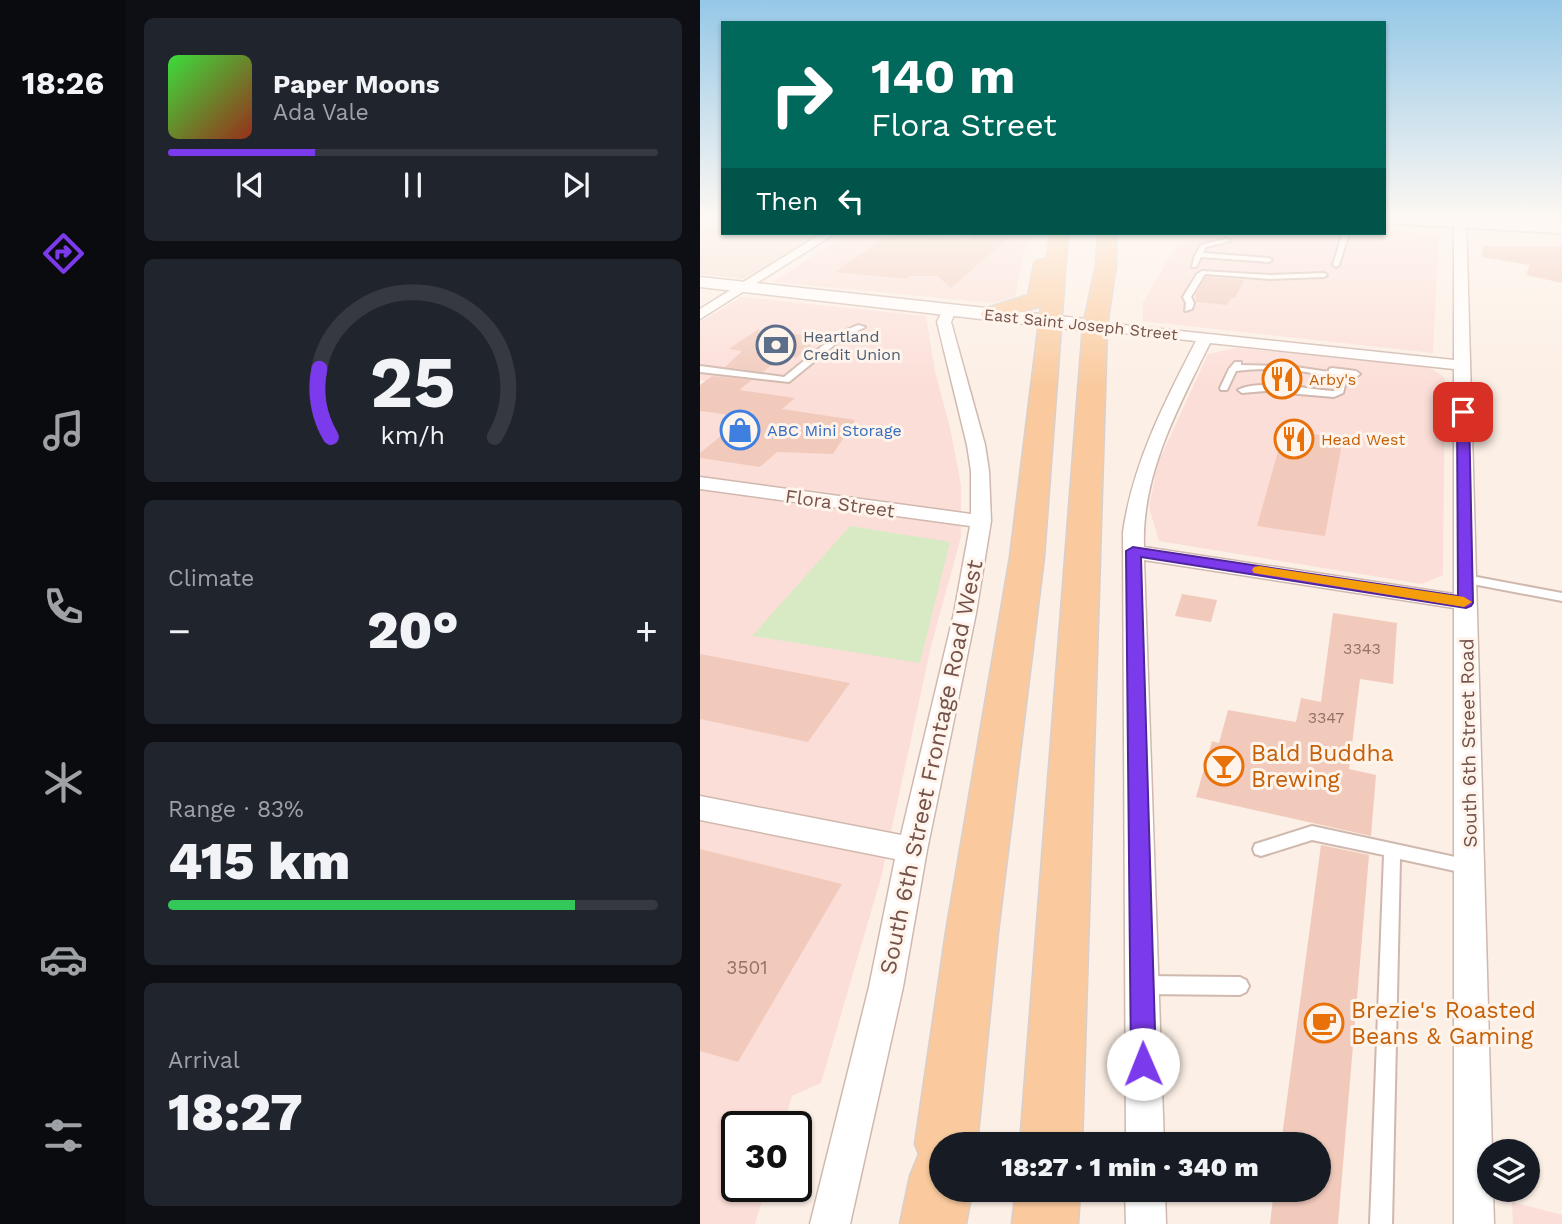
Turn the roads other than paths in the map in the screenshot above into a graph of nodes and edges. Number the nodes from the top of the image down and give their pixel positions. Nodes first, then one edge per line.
1 (765, 274) edge
2 (1042, 274) edge
3 (1072, 274) edge
4 (1094, 274) edge
5 (1110, 274) edge
6 (1200, 274) edge
7 (1239, 274) edge
8 (1461, 274) edge
9 (1324, 275) dead end
10 (700, 282) edge
11 (744, 287) junction
12 (1188, 309) dead end
13 (949, 310) junction
14 (1083, 311) junction
15 (992, 314) junction
16 (700, 315) edge
17 (861, 327) dead end
18 (1205, 338) junction
19 (1462, 365) junction
20 (700, 369) edge
21 (1233, 369) junction
22 (1356, 374) dead end
23 (1224, 388) dead end
24 (1242, 390) dead end
25 (700, 483) edge
26 (981, 521) junction
27 (1133, 551) junction
28 (1466, 591) junction
29 (1562, 597) edge
30 (700, 808) edge
31 (1261, 849) dead end
32 (912, 850) junction
33 (1392, 850) junction
34 (1469, 867) junction
35 (1142, 985) junction
36 (1240, 986) dead end
37 (947, 1132) edge
38 (1051, 1132) edge
39 (1145, 1132) edge
40 (937, 1202) edge
41 (1047, 1202) edge
42 (1145, 1202) edge
43 (830, 1224) edge
44 (933, 1224) edge
45 (1045, 1224) edge
46 (1146, 1224) edge
47 (1381, 1224) edge
48 (1474, 1224) edge

1 - 11 street
2 - 15 main road
3 - 14 main road
4 - 14 main road
5 - 14 main road
6 - 12 lane
7 - 9 lane
8 - 19 street, South 6th Street Road
10 - 11 street, East Saint Joseph Street
11 - 13 street, East Saint Joseph Street
11 - 16 street
13 - 15 street, East Saint Joseph Street
13 - 26 street, South 6th Street Frontage Road West
14 - 15 street, East Saint Joseph Street
14 - 18 street, East Saint Joseph Street
14 - 37 main road
14 - 38 main road
17 - 20 lane
18 - 19 street, East Saint Joseph Street
18 - 27 street
19 - 28 street, South 6th Street Road
21 - 22 lane
21 - 23 lane
21 - 24 lane
25 - 26 street, Flora Street
26 - 32 street, South 6th Street Frontage Road West
27 - 28 street
27 - 35 street
28 - 29 lane
28 - 34 street, South 6th Street Road
30 - 32 street
31 - 33 lane
32 - 43 street, South 6th Street Frontage Road West
33 - 34 lane
33 - 47 lane
34 - 48 street, South 6th Street Road
35 - 36 lane
35 - 39 street
40 - 44 main road
41 - 45 main road
42 - 46 street

